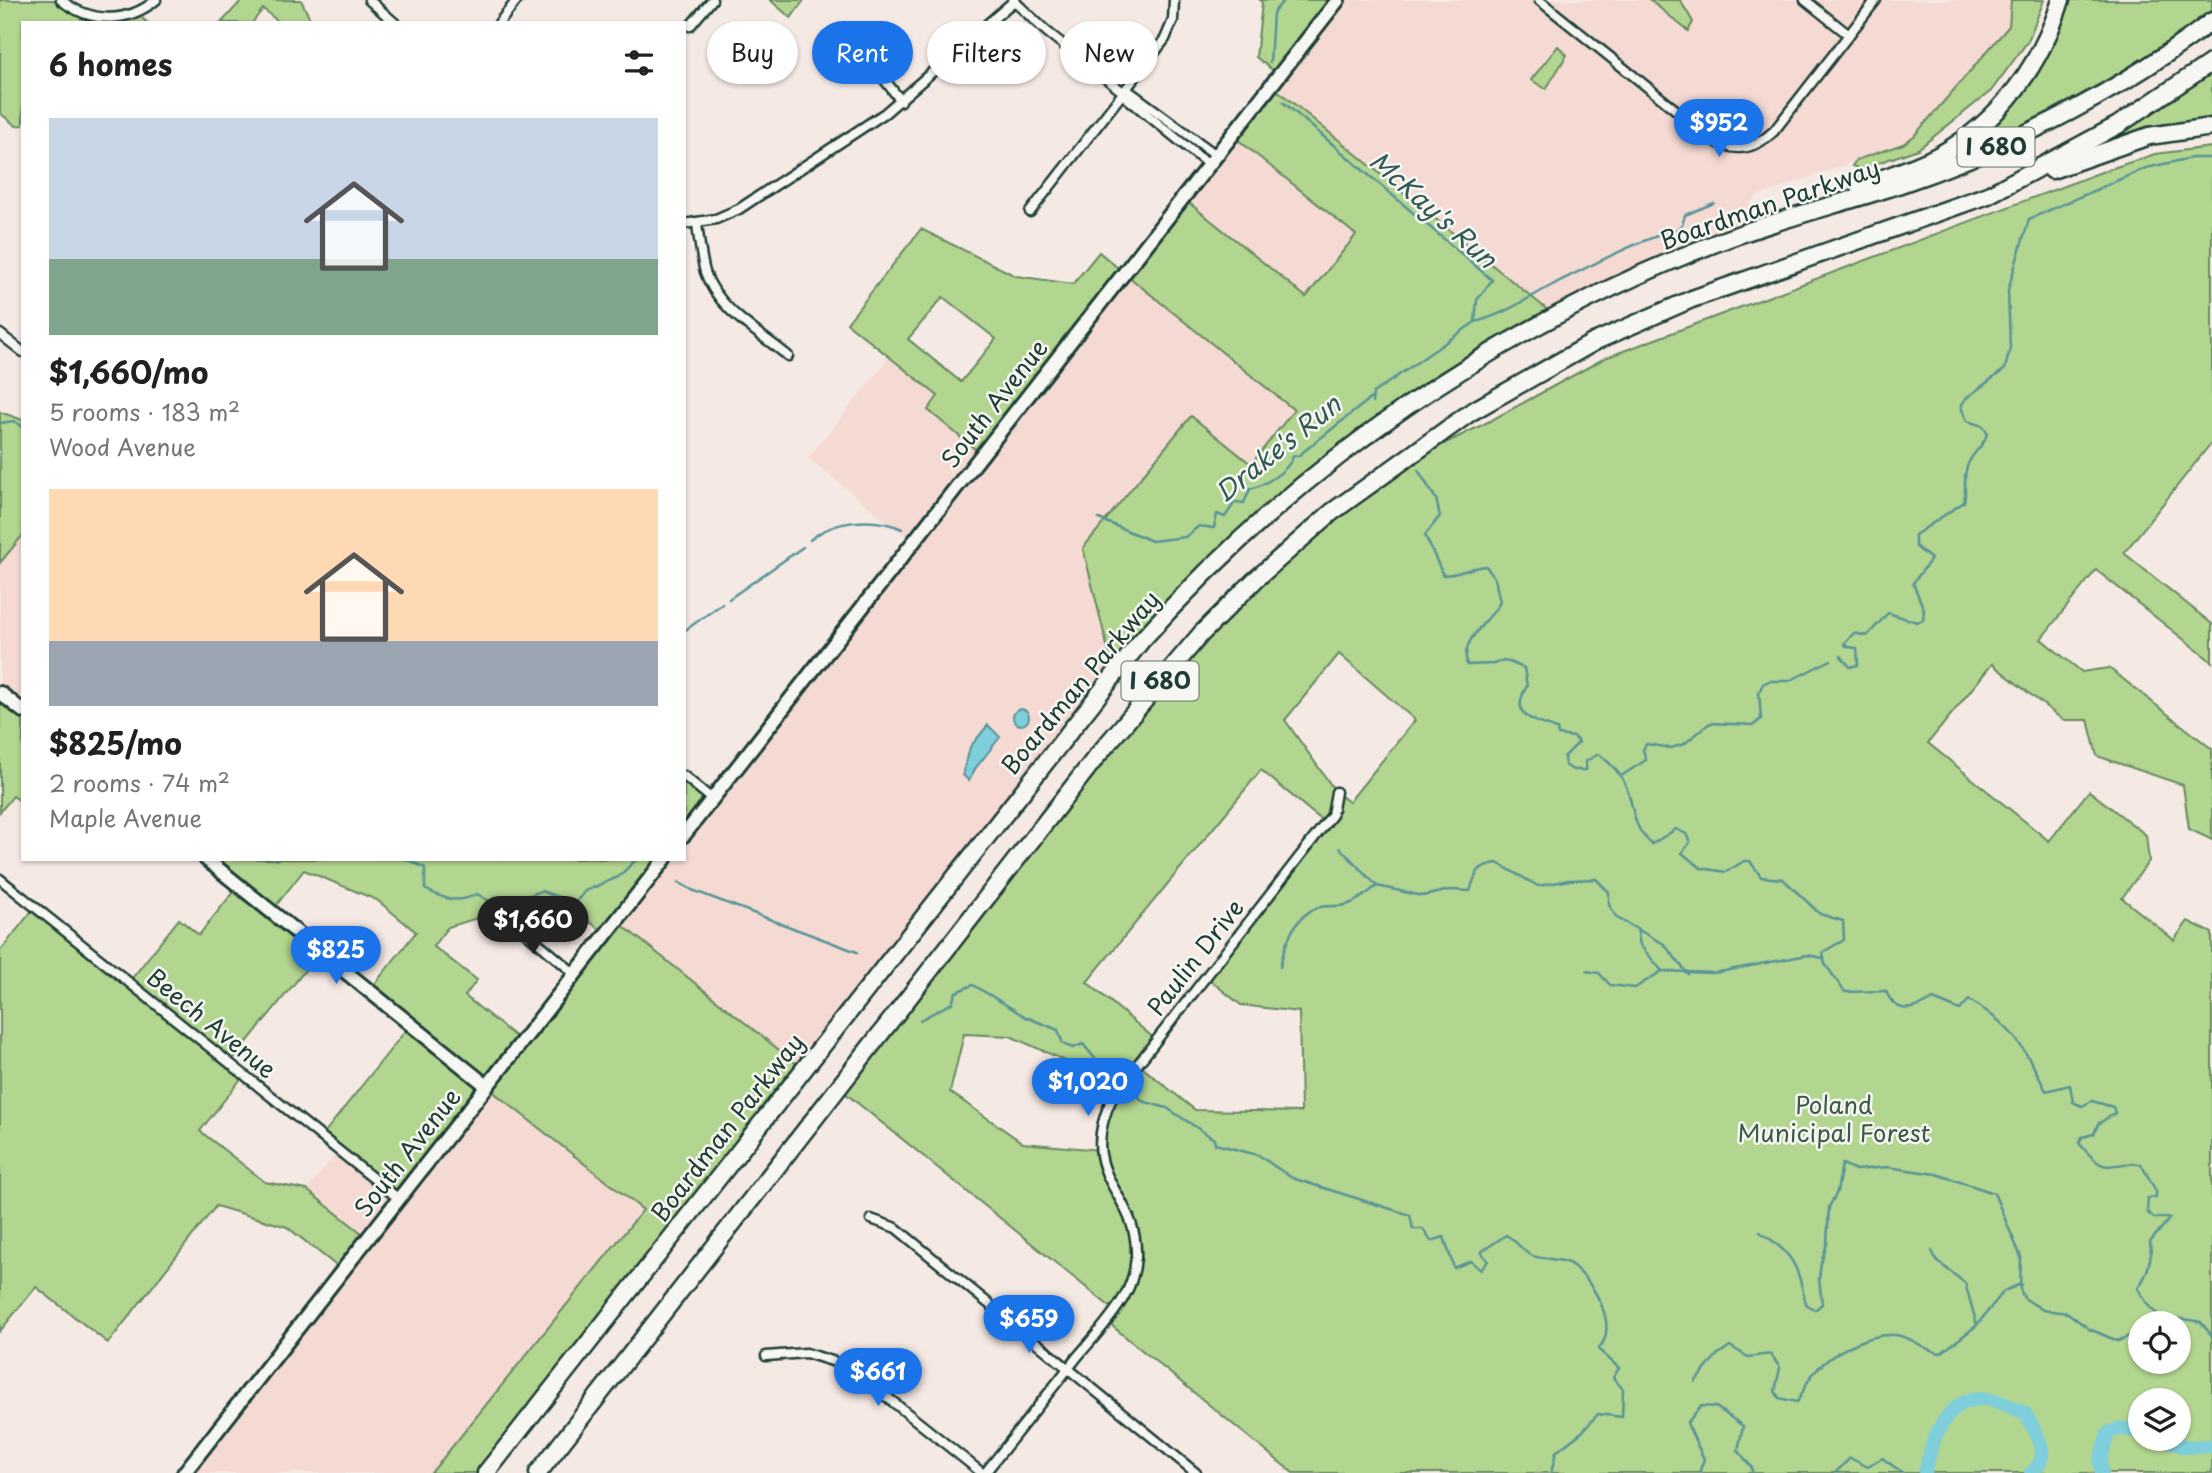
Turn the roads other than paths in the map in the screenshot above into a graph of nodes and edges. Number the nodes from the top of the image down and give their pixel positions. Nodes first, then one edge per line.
1 (61, 0) edge
2 (156, 0) edge
3 (369, 0) edge
4 (517, 0) edge
5 (712, 0) edge
6 (1014, 0) edge
7 (1174, 0) edge
8 (1338, 0) edge
9 (1539, 0) edge
10 (1805, 0) edge
11 (1876, 0) edge
12 (2062, 0) edge
13 (393, 21) edge
14 (501, 21) edge
15 (2212, 21) edge
16 (690, 26) dead end
17 (1849, 35) junction
18 (2212, 62) edge
19 (888, 84) edge
20 (1124, 92) junction
21 (901, 101) junction
22 (2212, 127) edge
23 (1212, 160) junction
24 (2017, 181) junction
25 (1030, 212) dead end
26 (697, 224) junction
27 (686, 225) edge
28 (1759, 227) junction
29 (0, 334) edge
30 (21, 350) edge
31 (789, 356) dead end
32 (0, 693) edge
33 (21, 709) edge
34 (686, 778) edge
35 (1336, 792) dead end
36 (712, 799) junction
37 (686, 832) edge
38 (208, 861) edge
39 (663, 861) edge
40 (0, 879) edge
41 (508, 917) dead end
42 (575, 974) junction
43 (487, 1086) junction
44 (399, 1199) junction
45 (871, 1219) dead end
46 (766, 1356) dead end
47 (1068, 1369) junction
48 (184, 1473) edge
49 (486, 1473) edge
50 (538, 1473) edge
51 (984, 1473) edge
52 (1196, 1473) edge

1 - 2 street
3 - 13 street
4 - 14 street
5 - 16 street
6 - 20 street
6 - 21 street
7 - 20 street
8 - 23 main road, South Avenue
9 - 17 street
10 - 17 street
11 - 17 street
12 - 28 highway
15 - 28 highway, Boardman Parkway / I 680
18 - 24 highway, I 680
19 - 21 street
20 - 23 street
20 - 25 street
21 - 26 street
22 - 24 highway
23 - 36 main road, South Avenue
24 - 50 highway, I 680
26 - 27 street
26 - 31 street
28 - 49 highway, Boardman Parkway / I 680
29 - 30 street
32 - 33 main road
34 - 36 street
35 - 47 street, Paulin Drive
36 - 37 main road, South Avenue
38 - 43 main road
39 - 42 main road, South Avenue
40 - 44 street, Beech Avenue
41 - 42 street
42 - 43 main road, South Avenue
43 - 44 main road, South Avenue
44 - 48 main road, South Avenue
45 - 47 street
46 - 51 street
47 - 51 street, Paulin Drive
47 - 52 street

